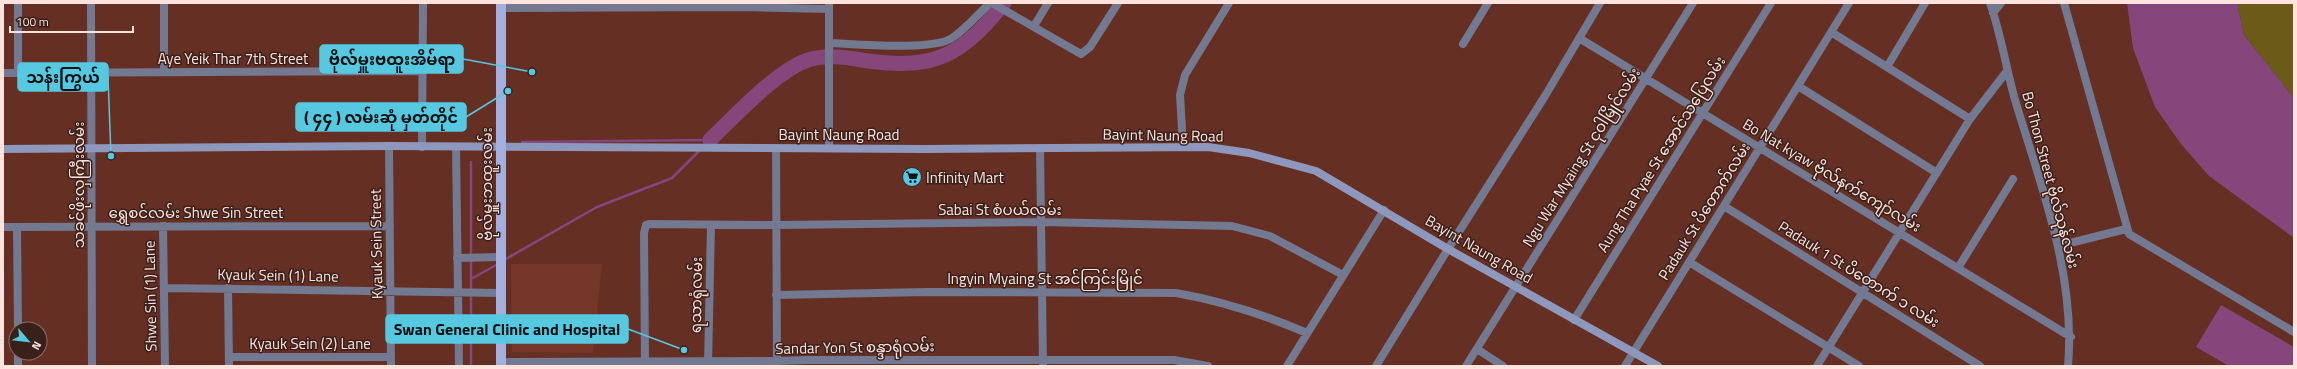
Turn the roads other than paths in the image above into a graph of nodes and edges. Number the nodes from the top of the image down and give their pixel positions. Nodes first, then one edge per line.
1 (18, 3) edge
2 (91, 3) edge
3 (164, 3) edge
4 (423, 3) edge
5 (1048, 3) edge
6 (1118, 3) edge
7 (1229, 3) edge
8 (1488, 3) edge
9 (1600, 3) edge
10 (1693, 3) edge
11 (1771, 3) edge
12 (1849, 3) edge
13 (1925, 3) edge
14 (1990, 3) edge
15 (2001, 3) edge
16 (2064, 3) edge
17 (994, 4) edge
18 (604, 5) edge
19 (741, 5) edge
20 (501, 6) edge
21 (829, 6) edge
22 (1994, 13) junction
23 (1034, 26) junction
24 (1831, 32) junction
25 (1579, 38) junction
26 (1463, 44) dead end
27 (831, 47) junction
28 (1887, 67) junction
29 (422, 71) junction
30 (2007, 71) junction
31 (92, 72) junction
32 (164, 72) junction
33 (3, 73) edge
34 (18, 73) junction
35 (1646, 78) junction
36 (1798, 86) junction
37 (1703, 113) junction
38 (1970, 119) junction
39 (390, 146) junction
40 (422, 147) junction
41 (456, 147) junction
42 (502, 147) junction
43 (1183, 147) junction
44 (776, 148) junction
45 (829, 148) junction
46 (1040, 148) junction
47 (1760, 148) junction
48 (3, 149) edge
49 (92, 150) junction
50 (1937, 173) junction
51 (2013, 179) dead end
52 (1724, 206) junction
53 (1384, 210) junction
54 (1041, 222) junction
55 (711, 225) junction
56 (776, 225) junction
57 (3, 226) edge
58 (17, 226) junction
59 (163, 226) junction
60 (390, 226) junction
61 (92, 227) junction
62 (2126, 229) junction
63 (1900, 233) junction
64 (2058, 246) junction
65 (1448, 249) junction
66 (501, 257) junction
67 (460, 258) junction
68 (1689, 262) junction
69 (1958, 268) junction
70 (1343, 275) junction
71 (1516, 287) junction
72 (164, 288) junction
73 (228, 288) junction
74 (391, 292) junction
75 (462, 292) junction
76 (1041, 292) junction
77 (500, 293) junction
78 (1862, 293) junction
79 (776, 295) junction
80 (1574, 320) junction
81 (18, 321) edge
82 (2294, 332) edge
83 (1307, 333) junction
84 (2071, 336) junction
85 (1828, 347) junction
86 (1477, 349) junction
87 (1634, 352) junction
88 (229, 357) junction
89 (391, 357) junction
90 (1043, 363) edge
91 (501, 364) edge
92 (578, 364) edge
93 (645, 364) edge
94 (708, 364) edge
95 (777, 364) edge
96 (92, 366) edge
97 (165, 366) edge
98 (229, 366) edge
99 (391, 366) edge
100 (459, 366) edge
101 (1208, 366) edge
102 (1287, 366) edge
103 (1376, 366) edge
104 (1466, 366) edge
105 (1503, 366) edge
106 (1625, 366) edge
107 (1658, 366) edge
108 (1817, 366) edge
109 (1859, 366) edge
110 (1980, 366) edge
111 (2068, 366) edge

1 - 34 street
2 - 31 street, သခင်ဖိုးလှကြီးလမ်း
3 - 32 street
4 - 29 street
5 - 23 street
6 - 23 street
7 - 43 street
8 - 26 street
9 - 25 street
10 - 35 street, Ngu War Myaing St ငုဝါမြိုင်လမ်း
11 - 37 street, Aung Tha Pyae St အောင်သပြေလမ်း
12 - 24 street, Padauk St ပိတောက်လမ်း
13 - 28 street
14 - 22 street, Bo Thon Street ဗိုလ်သုန်လမ်း
15 - 22 street
16 - 62 street
17 - 23 street
17 - 27 street
18 - 19 street
18 - 20 street
19 - 21 street
20 - 42 main road, ဗိုလ်မှူးဘထူးလမ်း
21 - 27 street
22 - 30 street, Bo Thon Street ဗိုလ်သုန်လမ်း
24 - 28 street
24 - 36 street, Padauk St ပိတောက်လမ်း
25 - 35 street, Bo Nat kyaw ဗိုလ်နက်ကျော်လမ်း
25 - 65 street
27 - 45 street
28 - 38 street
29 - 32 street, Aye Yeik Thar 7th Street
29 - 40 street
30 - 38 street
30 - 64 street, Bo Thon Street ဗိုလ်သုန်လမ်း
31 - 32 street, Aye Yeik Thar 7th Street
31 - 34 street, Aye Yeik Thar 7th Street
31 - 49 street, သခင်ဖိုးလှကြီးလမ်း
33 - 34 street, Aye Yeik Thar 7th Street
35 - 37 street, Bo Nat kyaw ဗိုလ်နက်ကျော်လမ်း
35 - 71 street, Ngu War Myaing St ငုဝါမြိုင်လမ်း
36 - 47 street, Padauk St ပိတောက်လမ်း
36 - 50 street
37 - 47 street, Bo Nat kyaw ဗိုလ်နက်ကျော်လမ်း
37 - 80 street, Aung Tha Pyae St အောင်သပြေလမ်း
38 - 50 street
39 - 40 main road, Bayint Naung Road
39 - 49 main road, Bayint Naung Road
39 - 60 street, Kyauk Sein Street
40 - 41 main road, Bayint Naung Road
41 - 42 main road, Bayint Naung Road
41 - 67 street
42 - 44 main road, Bayint Naung Road
42 - 66 main road, ဗိုလ်မှူးဘထူးလမ်း
43 - 46 main road, Bayint Naung Road
43 - 53 main road, Bayint Naung Road
44 - 45 main road, Bayint Naung Road
44 - 56 street
45 - 46 main road, Bayint Naung Road
46 - 54 street
47 - 52 street, Padauk St ပိတောက်လမ်း
47 - 63 street, Bo Nat kyaw ဗိုလ်နက်ကျော်လမ်း
48 - 49 main road, Bayint Naung Road
49 - 61 street, သခင်ဖိုးလှကြီးလမ်း
50 - 63 street
51 - 69 street
52 - 68 street, Padauk St ပိတောက်လမ်း
52 - 78 street, Padauk 1 St ပိတောက် ၁ လမ်း
53 - 65 main road, Bayint Naung Road
53 - 70 street
54 - 56 street, Sabai St စံပယ်လမ်း
54 - 70 street, Sabai St စံပယ်လမ်း
54 - 76 street
55 - 56 street, Sabai St စံပယ်လမ်း
55 - 93 street, Sabai St စံပယ်လမ်း
55 - 94 street, ရသာရုံလမ်း
56 - 79 street
57 - 58 street, ရွှေစင်လမ်း Shwe Sin Street
58 - 61 street, ရွှေစင်လမ်း Shwe Sin Street
58 - 81 street
59 - 60 street, ရွှေစင်လမ်း Shwe Sin Street
59 - 61 street, ရွှေစင်လမ်း Shwe Sin Street
59 - 72 street, Shwe Sin (1) Lane
60 - 74 street, Kyauk Sein Street
61 - 96 street, သခင်ဖိုးလှကြီးလမ်း
62 - 64 street
62 - 82 street
63 - 69 street, Bo Nat kyaw ဗိုလ်နက်ကျော်လမ်း
63 - 78 street
64 - 84 street, Bo Thon Street ဗိုလ်သုန်လမ်း
65 - 71 main road, Bayint Naung Road
65 - 103 street
66 - 67 street
66 - 77 main road, ဗိုလ်မှူးဘထူးလမ်း
67 - 75 street
68 - 85 street
68 - 87 street, Padauk St ပိတောက်လမ်း
69 - 84 street, Bo Nat kyaw ဗိုလ်နက်ကျော်လမ်း
70 - 83 street
71 - 80 main road, Bayint Naung Road
71 - 86 street, Ngu War Myaing St ငုဝါမြိုင်လမ်း
72 - 73 street, Kyauk Sein (1) Lane
72 - 97 street, Shwe Sin (1) Lane
73 - 74 street, Kyauk Sein (1) Lane
73 - 88 street
74 - 75 street, Kyauk Sein (1) Lane
74 - 89 street, Kyauk Sein Street
75 - 77 street, Kyauk Sein (1) Lane
75 - 100 street
76 - 79 street, Ingyin Myaing St အင်ကြင်းမြိုင်
76 - 83 street, Ingyin Myaing St အင်ကြင်းမြိုင်
76 - 90 street
77 - 91 main road, ဗိုလ်မှူးဘထူးလမ်း
78 - 85 street
78 - 110 street, Padauk 1 St ပိတောက် ၁ လမ်း
79 - 95 street
80 - 87 main road, Bayint Naung Road
83 - 102 street
84 - 111 street, Bo Thon Street ဗိုလ်သုန်လမ်း
85 - 108 street
85 - 109 street
86 - 104 street, Ngu War Myaing St ငုဝါမြိုင်လမ်း
86 - 105 street
87 - 106 street, Padauk St ပိတောက်လမ်း
87 - 107 main road, Bayint Naung Road
88 - 89 street, Kyauk Sein (2) Lane
88 - 98 street
89 - 99 street, Kyauk Sein Street
90 - 95 street, Sandar Yon St စန္ဒာရုံလမ်း
90 - 101 street, Sandar Yon St စန္ဒာရုံလမ်း
91 - 92 street, Sandar Yon St စန္ဒာရုံလမ်း
92 - 93 street, Sandar Yon St စန္ဒာရုံလမ်း
93 - 94 street, Sandar Yon St စန္ဒာရုံလမ်း
94 - 95 street, Sandar Yon St စန္ဒာရုံလမ်း

